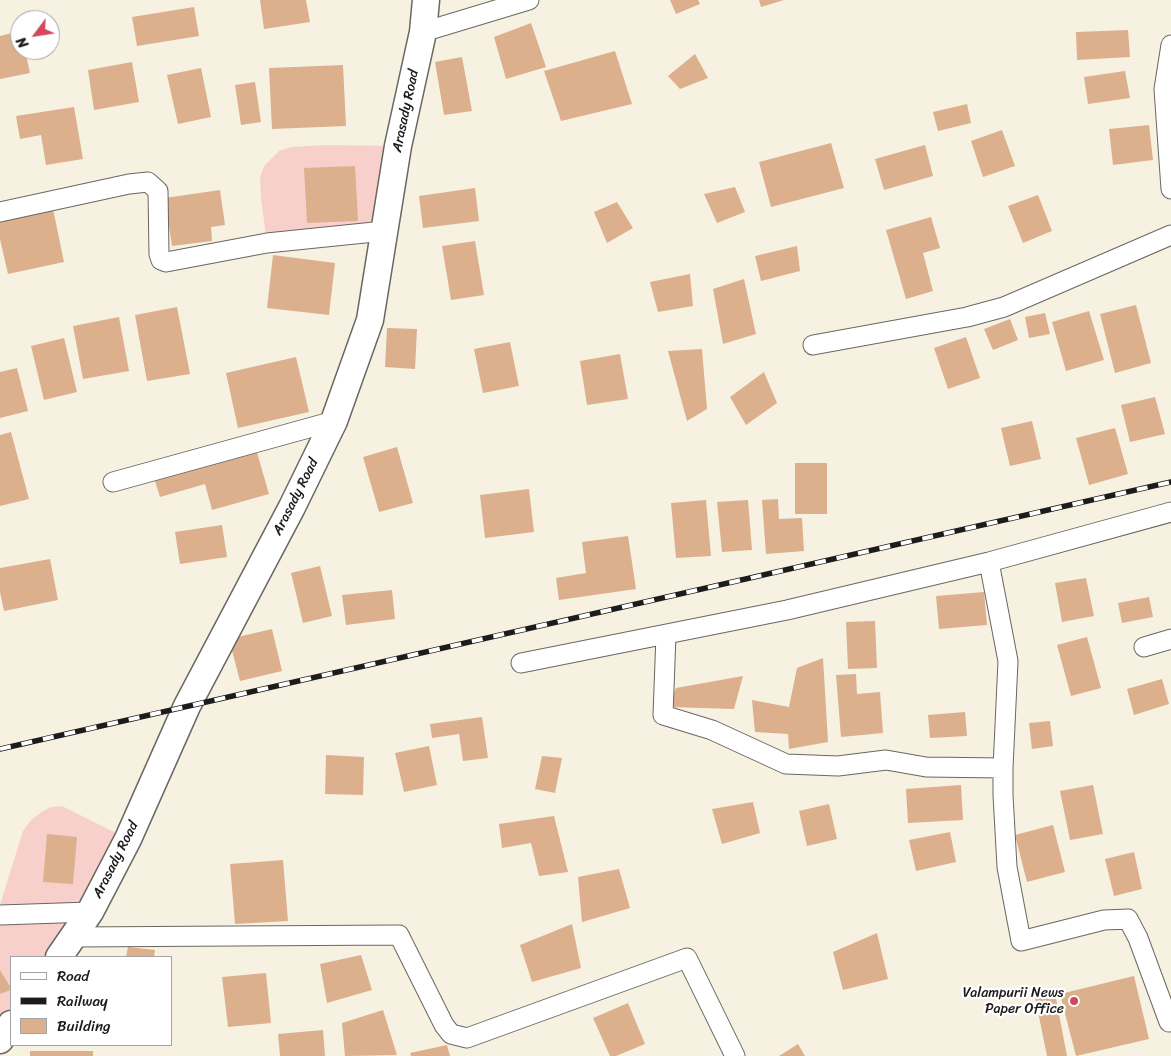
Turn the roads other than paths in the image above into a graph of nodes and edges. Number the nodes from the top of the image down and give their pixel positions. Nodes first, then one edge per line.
1 (426, 0) edge
2 (529, 0) edge
3 (423, 32) junction
4 (1171, 46) edge
5 (1171, 189) edge
6 (0, 212) edge
7 (384, 231) junction
8 (1171, 236) edge
9 (813, 345) dead end
10 (334, 421) junction
11 (113, 482) dead end
12 (1171, 512) edge
13 (989, 562) junction
14 (666, 635) junction
15 (1171, 639) edge
16 (1144, 647) dead end
17 (521, 663) dead end
18 (1003, 768) junction
19 (90, 912) junction
20 (0, 916) edge
21 (66, 947) edge
22 (1171, 1021) edge
23 (10, 1025) edge
24 (0, 1040) edge
25 (736, 1056) edge

1 - 3 main road, Arasady Road
2 - 3 street
3 - 7 main road, Arasady Road
4 - 5 street
6 - 7 street
7 - 10 main road, Arasady Road
8 - 9 street
10 - 11 street
10 - 19 main road, Arasady Road
12 - 13 street
13 - 14 street
13 - 18 street
14 - 17 street
14 - 18 street
15 - 16 street
18 - 22 street
19 - 20 street
19 - 21 main road, Arasady Road
21 - 25 street
23 - 24 main road

